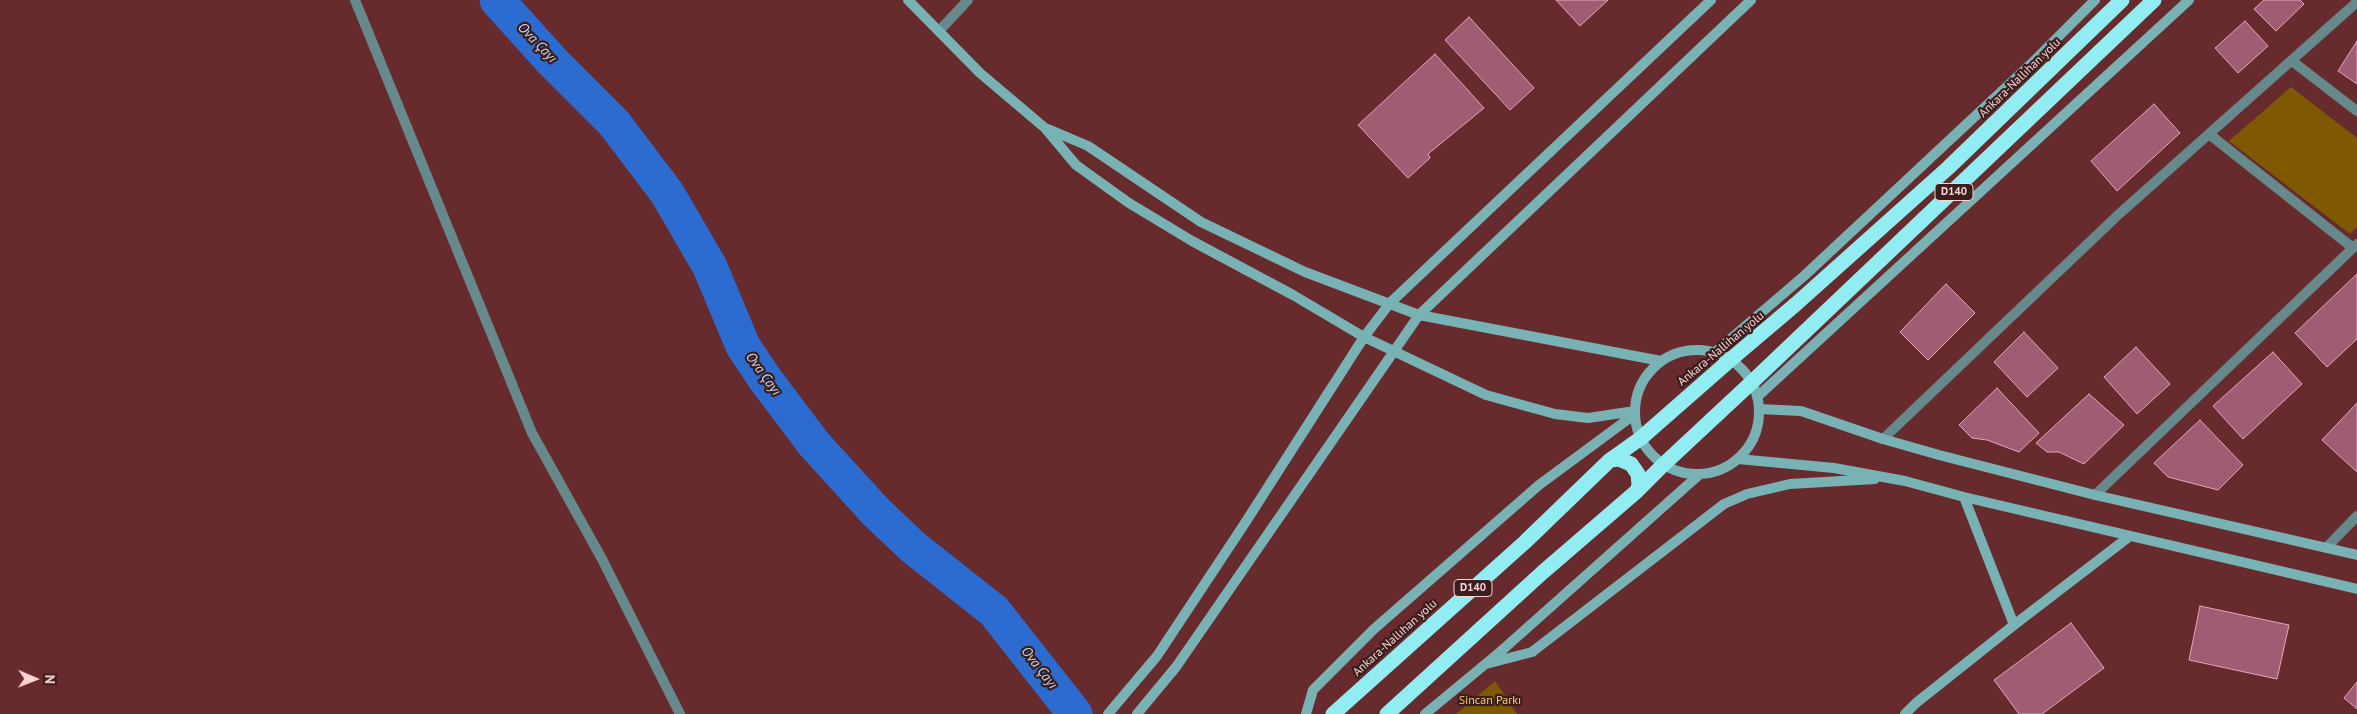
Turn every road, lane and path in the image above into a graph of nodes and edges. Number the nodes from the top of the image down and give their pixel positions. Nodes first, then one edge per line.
1 (355, 0) edge
2 (908, 0) edge
3 (968, 0) edge
4 (1711, 0) edge
5 (1751, 0) edge
6 (2095, 0) edge
7 (2122, 0) edge
8 (2154, 0) edge
9 (2189, 0) edge
10 (2357, 2) edge
11 (939, 31) junction
12 (2292, 61) junction
13 (2357, 111) edge
14 (1045, 128) junction
15 (2210, 134) junction
16 (2355, 246) edge
17 (1390, 303) junction
18 (1419, 315) junction
19 (1364, 336) junction
20 (1394, 352) junction
21 (1714, 353) junction
22 (1661, 361) junction
23 (1754, 390) junction
24 (1758, 409) junction
25 (1635, 412) junction
26 (1883, 440) junction
27 (1738, 458) junction
28 (1610, 460) junction
29 (1700, 474) junction
30 (1890, 478) junction
31 (1637, 491) junction
32 (2095, 495) junction
33 (1964, 497) junction
34 (2357, 516) edge
35 (2130, 536) junction
36 (2327, 547) junction
37 (2357, 555) edge
38 (2357, 589) edge
39 (2014, 625) junction
40 (1486, 664) junction
41 (680, 714) edge
42 (1108, 714) edge
43 (1138, 714) edge
44 (1306, 714) edge
45 (1333, 714) edge
46 (1387, 714) edge
47 (1425, 714) edge
48 (1905, 714) edge

1 - 41 street
2 - 11 street
3 - 11 street
4 - 17 street
5 - 18 street
6 - 21 street
7 - 28 highway, Ankara-Nallıhan yolu / D140, bridge
8 - 23 highway, D140
9 - 23 street
10 - 12 street
11 - 14 street
12 - 13 street
12 - 15 street
14 - 17 street
14 - 19 street
15 - 16 street
15 - 26 street
16 - 32 street
17 - 18 street
17 - 19 street
18 - 20 street
18 - 22 street
19 - 20 street
19 - 42 street
20 - 25 street
20 - 43 street
21 - 22 street
21 - 23 street
22 - 25 street
23 - 24 street
23 - 31 highway, D140, bridge
24 - 26 street
24 - 27 street
25 - 29 street
25 - 44 street
26 - 32 street
27 - 29 street
27 - 30 street
28 - 31 highway
28 - 45 highway, Ankara-Nallıhan yolu / D140
29 - 40 street
30 - 33 street
30 - 40 street
31 - 46 highway, D140
32 - 36 street
33 - 35 street
33 - 39 street
34 - 36 street
35 - 38 street
35 - 39 street
36 - 37 street
39 - 48 street
40 - 47 street

